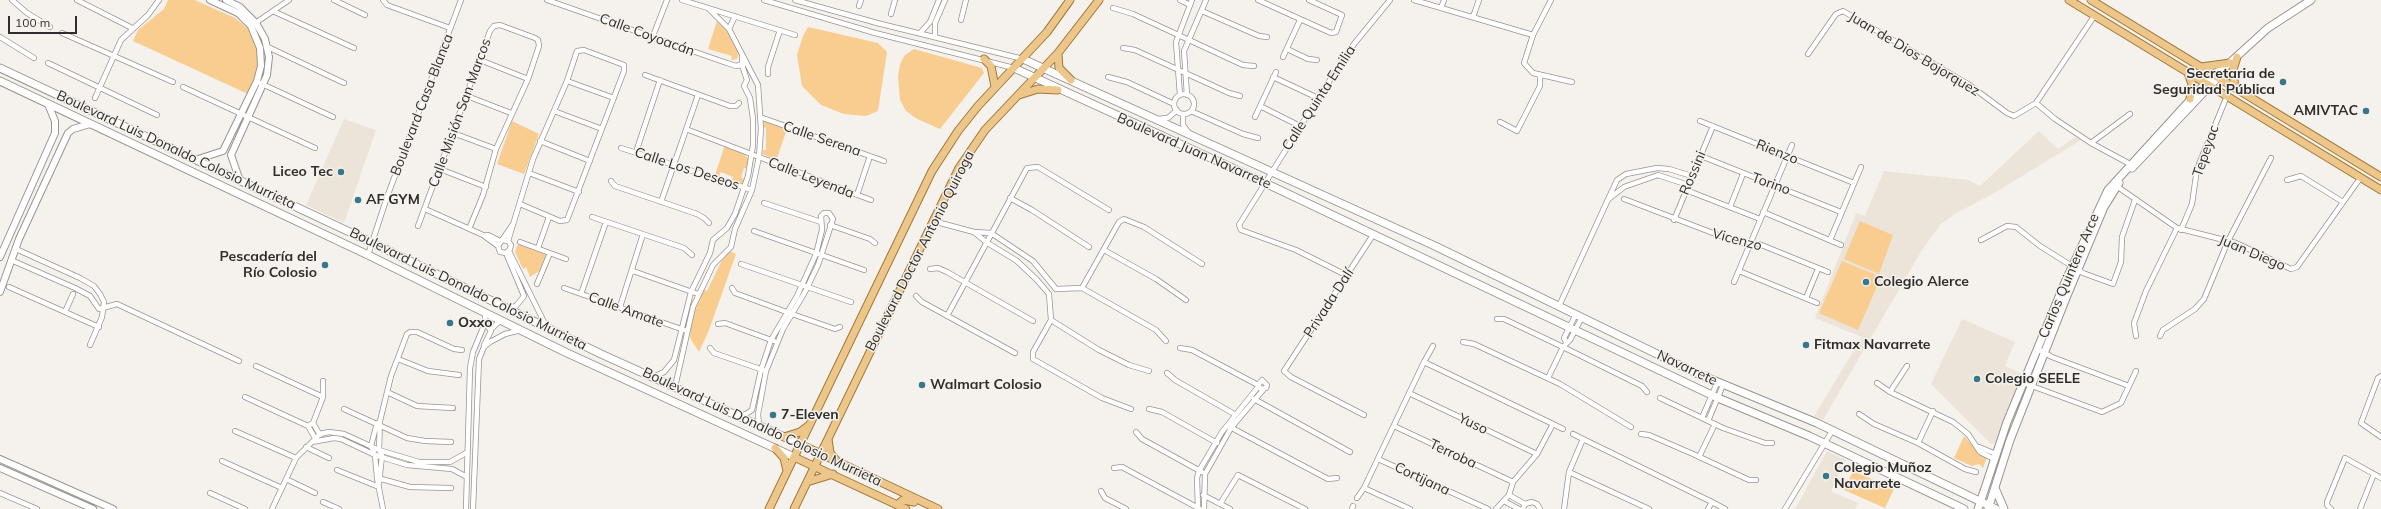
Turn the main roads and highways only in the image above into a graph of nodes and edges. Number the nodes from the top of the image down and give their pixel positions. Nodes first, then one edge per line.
1 (1070, 0) edge
2 (1099, 0) edge
3 (2069, 0) edge
4 (2091, 0) edge
5 (2311, 0) edge
6 (2099, 2) edge
7 (1058, 53) junction
8 (2237, 57) junction
9 (984, 59) road end
10 (1023, 59) junction
11 (2230, 63) junction
12 (2201, 67) junction
13 (0, 68) edge
14 (1014, 68) junction
15 (1044, 68) junction
16 (2188, 73) junction
17 (1061, 76) junction
18 (2216, 77) junction
19 (1034, 78) junction
20 (1071, 80) junction
21 (0, 81) edge
22 (2209, 85) junction
23 (995, 87) junction
24 (1056, 88) junction
25 (2235, 88) junction
26 (1015, 96) junction
27 (2190, 99) junction
28 (2165, 130) junction
29 (141, 135) junction
30 (136, 145) junction
31 (2381, 177) edge
32 (2114, 184) junction
33 (2381, 190) edge
34 (1381, 221) joint
35 (1374, 235) joint
36 (2075, 268) junction
37 (544, 342) junction
38 (601, 354) junction
39 (646, 374) junction
40 (615, 375) junction
41 (810, 425) junction
42 (784, 437) junction
43 (828, 439) junction
44 (800, 444) junction
45 (775, 448) junction
46 (820, 454) junction
47 (794, 457) junction
48 (839, 463) junction
49 (814, 466) junction
50 (787, 471) junction
51 (833, 474) junction
52 (807, 482) junction
53 (1995, 488) junction
54 (1979, 506) edge
55 (901, 508) edge
56 (1991, 508) edge
57 (769, 509) edge
58 (794, 509) edge
59 (931, 509) edge
60 (938, 509) edge
61 (1964, 509) edge
62 (2004, 509) edge

1 - 10 main road, Boulevard Doctor Antonio Quiroga
2 - 7 main road, Boulevard Doctor Antonio Quiroga
3 - 16 main road
4 - 6 main road
5 - 8 main road
6 - 12 main road
7 - 15 main road, Boulevard Doctor Antonio Quiroga
7 - 20 main road
8 - 11 main road
8 - 25 main road
9 - 23 main road
10 - 14 main road, Boulevard Doctor Antonio Quiroga
10 - 15 main road, Boulevard Juan Navarrete
11 - 12 main road
11 - 18 main road, Carlos Quintero Arce
12 - 18 main road
13 - 29 main road, Boulevard Luis Donaldo Colosio Murrieta
14 - 19 main road, Boulevard Juan Navarrete
14 - 23 main road, Boulevard Doctor Antonio Quiroga
15 - 17 main road, Boulevard Juan Navarrete
15 - 19 main road, Boulevard Doctor Antonio Quiroga
16 - 22 main road
16 - 27 main road
17 - 20 main road, Boulevard Juan Navarrete
17 - 24 main road
18 - 22 main road, Carlos Quintero Arce
18 - 25 main road
19 - 24 main road, Boulevard Juan Navarrete
19 - 26 main road, Boulevard Doctor Antonio Quiroga
20 - 34 main road, Boulevard Juan Navarrete
21 - 30 main road, Boulevard Luis Donaldo Colosio Murrieta
22 - 27 main road, Carlos Quintero Arce
22 - 28 main road, Carlos Quintero Arce
22 - 33 main road
23 - 41 main road, Boulevard Doctor Antonio Quiroga
24 - 26 main road
24 - 35 main road, Boulevard Juan Navarrete
25 - 31 main road
26 - 43 main road, Boulevard Doctor Antonio Quiroga
27 - 28 main road, Carlos Quintero Arce
28 - 32 main road, Carlos Quintero Arce
28 - 32 main road, Carlos Quintero Arce
29 - 30 main road
29 - 38 main road, Boulevard Luis Donaldo Colosio Murrieta
30 - 37 main road, Boulevard Luis Donaldo Colosio Murrieta
32 - 36 main road, Carlos Quintero Arce
34 - 54 main road, Navarrete
35 - 61 main road, Navarrete
36 - 53 main road, Carlos Quintero Arce
36 - 54 main road, Carlos Quintero Arce
37 - 38 main road
37 - 40 main road, Boulevard Luis Donaldo Colosio Murrieta
38 - 39 main road, Boulevard Luis Donaldo Colosio Murrieta
39 - 40 main road
39 - 42 main road, Boulevard Luis Donaldo Colosio Murrieta
40 - 45 main road, Boulevard Luis Donaldo Colosio Murrieta
41 - 42 main road
41 - 44 main road, Boulevard Doctor Antonio Quiroga
42 - 44 main road, Boulevard Luis Donaldo Colosio Murrieta
43 - 46 main road, Boulevard Doctor Antonio Quiroga
43 - 48 main road
44 - 46 main road, Boulevard Luis Donaldo Colosio Murrieta
44 - 47 main road, Boulevard Doctor Antonio Quiroga
45 - 47 main road, Boulevard Luis Donaldo Colosio Murrieta
45 - 50 main road
46 - 48 main road, Boulevard Luis Donaldo Colosio Murrieta
46 - 49 main road, Boulevard Doctor Antonio Quiroga
47 - 49 main road, Boulevard Luis Donaldo Colosio Murrieta
47 - 50 main road, Boulevard Doctor Antonio Quiroga
48 - 60 main road, Boulevard Luis Donaldo Colosio Murrieta
49 - 51 main road, Boulevard Luis Donaldo Colosio Murrieta
49 - 52 main road, Boulevard Doctor Antonio Quiroga
50 - 57 main road, Boulevard Doctor Antonio Quiroga
51 - 52 main road
51 - 55 main road, Boulevard Luis Donaldo Colosio Murrieta
52 - 58 main road, Boulevard Doctor Antonio Quiroga
53 - 56 main road, Carlos Quintero Arce
53 - 62 main road
54 - 56 main road, Navarrete
55 - 59 main road

